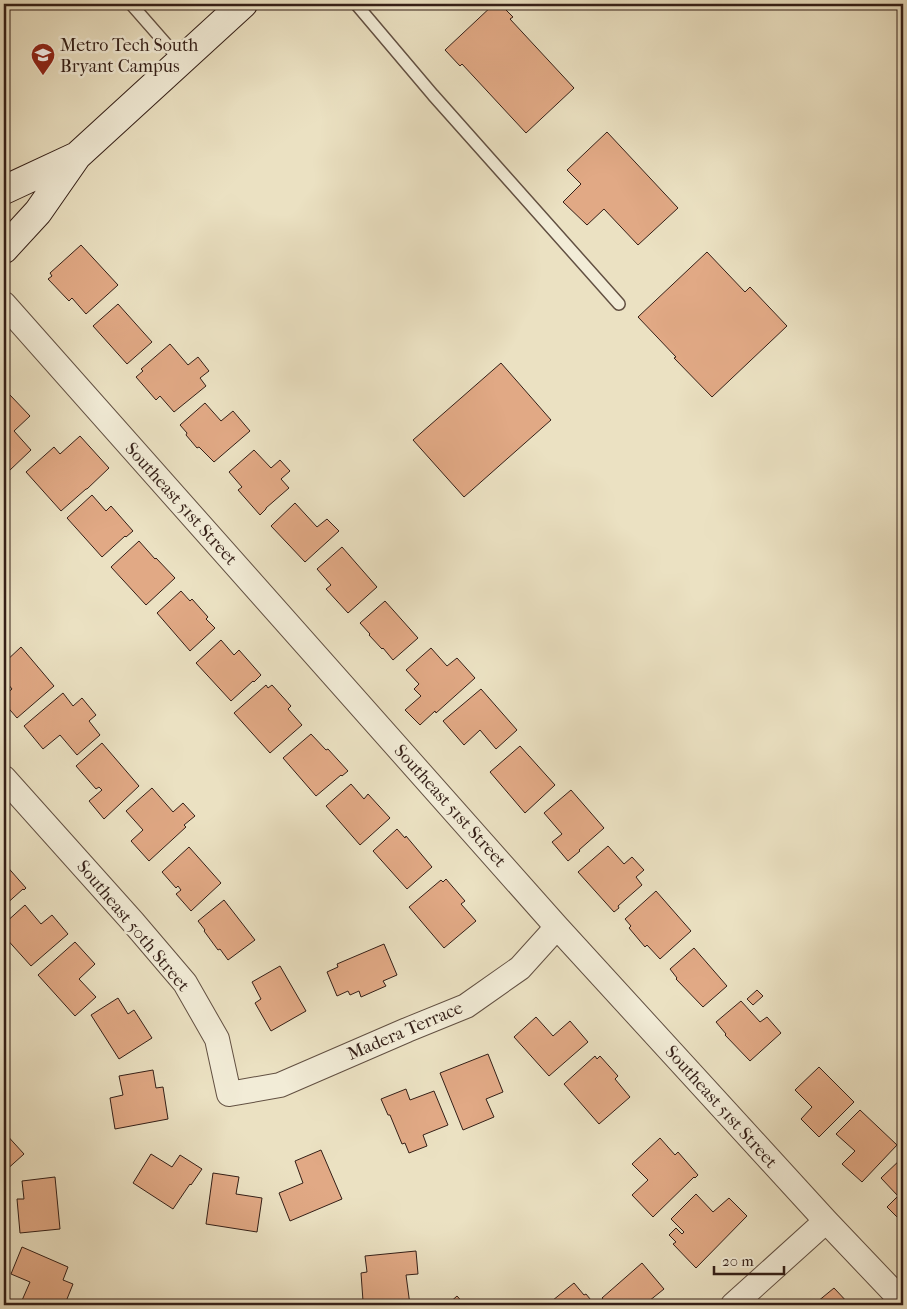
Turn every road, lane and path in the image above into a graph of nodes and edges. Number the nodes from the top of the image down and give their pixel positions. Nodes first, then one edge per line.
1 (131, 4) edge
2 (243, 4) edge
3 (356, 4) edge
4 (181, 61) junction
5 (76, 156) junction
6 (4, 190) edge
7 (4, 249) edge
8 (4, 304) edge
9 (619, 304) dead end
10 (4, 778) edge
11 (557, 927) junction
12 (229, 1094) joint
13 (826, 1221) junction
14 (903, 1302) edge
15 (734, 1305) edge

1 - 4 lane
2 - 4 street
3 - 9 lane
4 - 5 street
5 - 6 street
5 - 7 street
8 - 11 street, Southeast 51st Street
10 - 12 street, Southeast 50th Street
11 - 12 street, Madera Terrace
11 - 13 street, Southeast 51st Street
13 - 14 street, Southeast 51st Street
13 - 15 street

